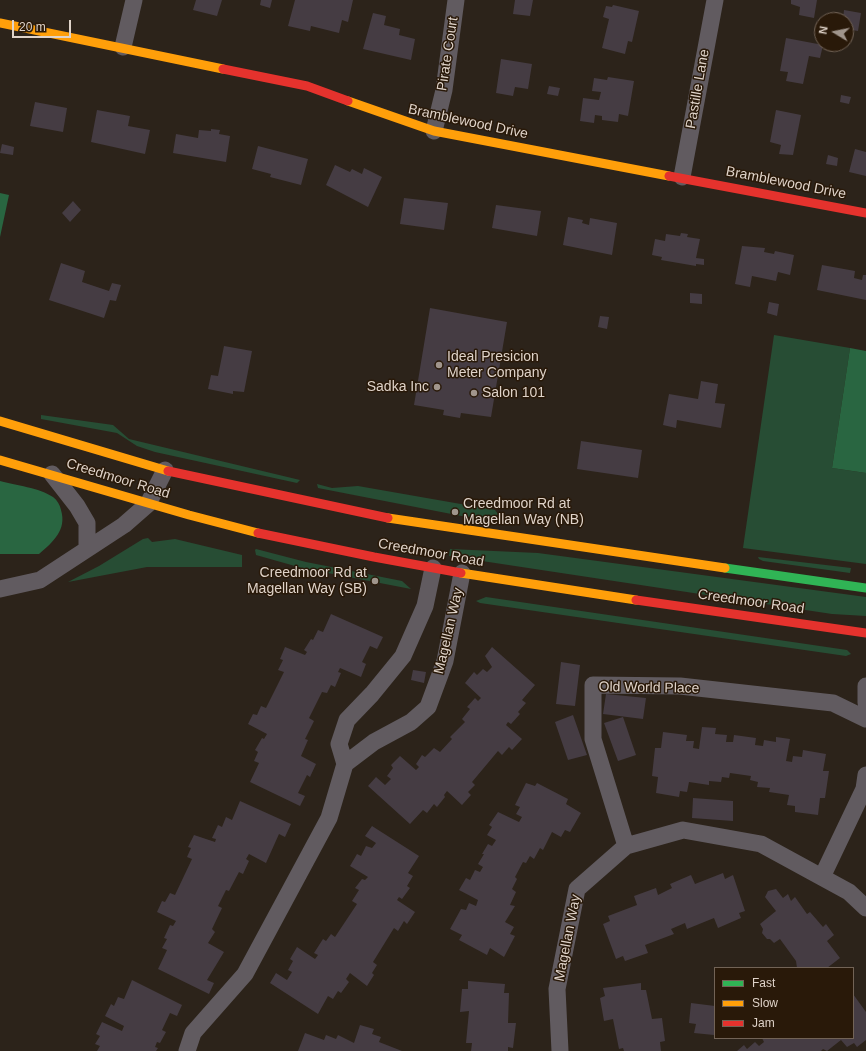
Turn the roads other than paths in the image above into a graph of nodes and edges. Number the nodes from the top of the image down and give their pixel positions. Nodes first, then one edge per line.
1 (134, 0) edge
2 (456, 0) edge
3 (715, 0) edge
4 (0, 23) edge
5 (123, 47) junction
6 (434, 132) junction
7 (682, 177) junction
8 (866, 213) edge
9 (0, 421) edge
10 (0, 460) edge
11 (165, 470) junction
12 (52, 474) junction
13 (148, 504) junction
14 (87, 549) junction
15 (433, 568) junction
16 (462, 573) junction
17 (866, 588) edge
18 (0, 589) edge
19 (866, 633) edge
20 (866, 686) edge
21 (866, 702) edge
22 (866, 719) edge
23 (345, 764) junction
24 (866, 775) edge
25 (626, 846) junction
26 (822, 878) junction
27 (866, 908) edge
28 (187, 1051) edge
29 (560, 1051) edge

1 - 5 street
2 - 6 street, Pirate Court
3 - 7 street, Pastille Lane
4 - 5 main road, Bramblewood Drive
5 - 6 main road, Bramblewood Drive
6 - 7 main road, Bramblewood Drive
7 - 8 main road, Bramblewood Drive
9 - 11 main road, Creedmoor Road
10 - 12 main road, Creedmoor Road
11 - 13 street
11 - 17 main road, Creedmoor Road
12 - 13 main road, Creedmoor Road
12 - 14 street
13 - 14 street
13 - 15 main road, Creedmoor Road
14 - 18 street
15 - 16 main road, Creedmoor Road
15 - 23 street, Magellan Way
16 - 19 main road, Creedmoor Road
16 - 23 street, Magellan Way
20 - 21 street
22 - 25 street, Old World Place
23 - 28 street
24 - 26 street
25 - 26 street, Magellan Way
25 - 29 street, Magellan Way
26 - 27 street, Magellan Way

